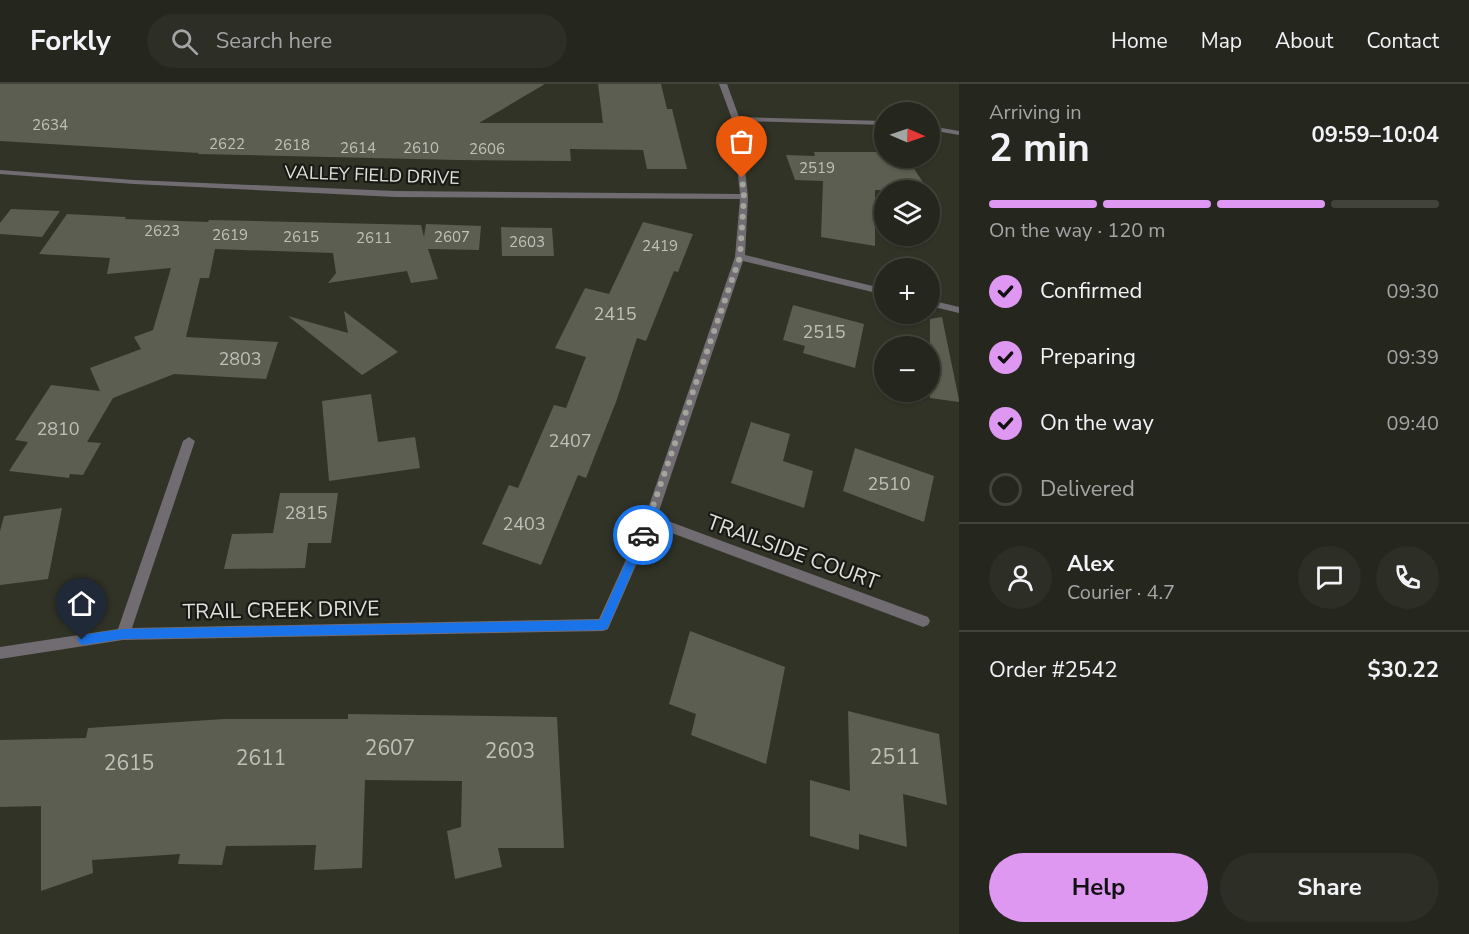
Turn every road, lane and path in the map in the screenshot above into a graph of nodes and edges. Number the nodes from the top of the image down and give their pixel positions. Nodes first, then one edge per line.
1 (723, 84) edge
2 (736, 119) junction
3 (874, 123) edge
4 (940, 130) edge
5 (959, 133) edge
6 (0, 172) edge
7 (744, 197) junction
8 (740, 257) junction
9 (874, 289) edge
10 (940, 305) edge
11 (959, 309) edge
12 (189, 441) dead end
13 (650, 520) junction
14 (923, 621) dead end
15 (123, 634) junction
16 (0, 653) edge

1 - 2 street
2 - 3 street
2 - 7 street
4 - 5 street
6 - 7 street, VALLEY FIELD DRIVE
7 - 8 street
8 - 9 street
8 - 13 street
10 - 11 street
12 - 15 street
13 - 14 street, TRAILSIDE COURT
13 - 15 street, TRAIL CREEK DRIVE
15 - 16 street, TRAIL CREEK DRIVE

